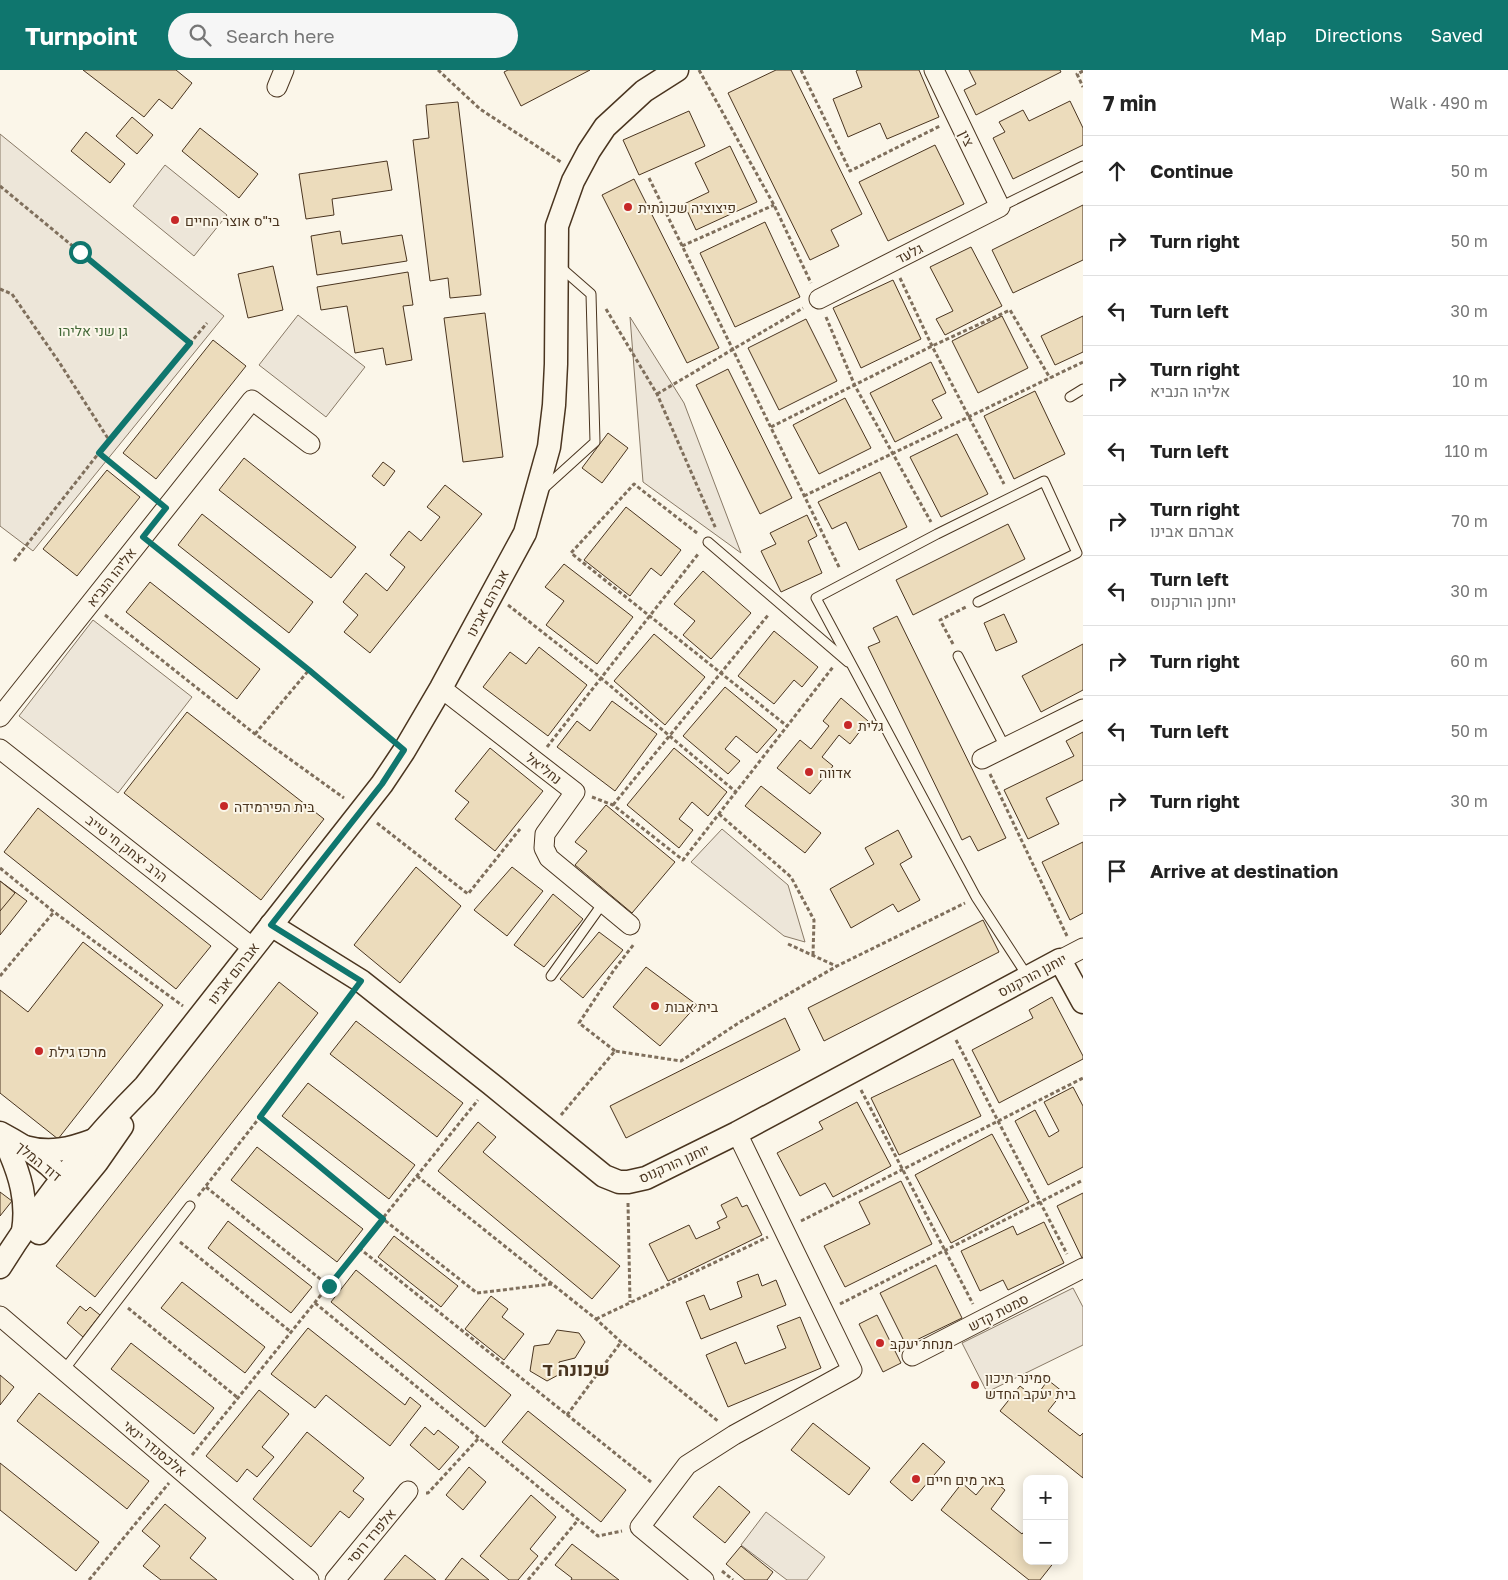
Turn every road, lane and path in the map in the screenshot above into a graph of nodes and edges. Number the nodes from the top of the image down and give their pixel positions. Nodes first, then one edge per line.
1 (438, 70) edge
2 (677, 70) edge
3 (699, 70) edge
4 (801, 70) edge
5 (934, 70) edge
6 (1083, 72) edge
7 (1083, 87) edge
8 (957, 118) junction
9 (1083, 166) edge
10 (577, 172) junction
11 (649, 178) dead end
12 (0, 186) edge
13 (774, 205) junction
14 (1000, 207) junction
15 (682, 246) junction
16 (892, 262) junction
17 (556, 264) junction
18 (0, 289) edge
19 (818, 299) junction
20 (602, 302) dead end
21 (207, 323) dead end
22 (190, 343) junction
23 (932, 346) junction
24 (733, 350) junction
25 (1083, 362) edge
26 (1050, 378) junction
27 (855, 386) junction
28 (1083, 389) edge
29 (657, 394) junction
30 (1070, 397) dead end
31 (969, 417) junction
32 (771, 428) junction
33 (109, 440) junction
34 (310, 444) dead end
35 (99, 453) junction
36 (892, 454) junction
37 (536, 495) junction
38 (804, 496) junction
39 (1011, 497) junction
40 (166, 508) junction
41 (937, 534) junction
42 (143, 537) junction
43 (708, 542) junction
44 (729, 560) junction
45 (14, 561) dead end
46 (847, 582) junction
47 (493, 594) junction
48 (779, 602) junction
49 (978, 602) joint
50 (91, 603) junction
51 (650, 616) junction
52 (842, 656) junction
53 (958, 656) joint
54 (852, 665) junction
55 (309, 670) junction
56 (721, 672) junction
57 (601, 678) junction
58 (441, 688) junction
59 (1083, 709) edge
60 (0, 717) edge
61 (787, 726) junction
62 (255, 734) junction
63 (669, 737) junction
64 (1005, 746) junction
65 (0, 749) edge
66 (404, 750) junction
67 (982, 759) joint
68 (536, 761) junction
69 (736, 792) junction
70 (361, 811) junction
71 (719, 814) junction
72 (520, 829) dead end
73 (0, 868) edge
74 (976, 897) junction
75 (603, 903) junction
76 (54, 912) junction
77 (271, 925) junction
78 (633, 933) joint
79 (788, 944) dead end
80 (253, 948) junction
81 (1072, 953) edge
82 (813, 955) junction
83 (837, 966) junction
84 (0, 976) edge
85 (551, 976) dead end
86 (1028, 977) junction
87 (361, 981) junction
88 (1083, 1002) edge
89 (199, 1017) junction
90 (946, 1021) junction
91 (615, 1051) junction
92 (852, 1072) junction
93 (1083, 1078) edge
94 (491, 1084) junction
95 (145, 1086) junction
96 (260, 1117) junction
97 (997, 1122) junction
98 (547, 1131) junction
99 (737, 1133) junction
100 (94, 1140) junction
101 (7, 1142) edge
102 (902, 1170) junction
103 (417, 1176) junction
104 (1083, 1180) edge
105 (628, 1182) junction
106 (63, 1187) junction
107 (206, 1187) junction
108 (1038, 1202) junction
109 (190, 1206) joint
110 (383, 1219) junction
111 (784, 1230) junction
112 (23, 1232) junction
113 (170, 1233) junction
114 (359, 1248) junction
115 (945, 1250) junction
116 (0, 1268) edge
117 (1079, 1270) edge
118 (0, 1273) edge
119 (552, 1284) junction
120 (329, 1286) junction
121 (119, 1300) junction
122 (630, 1302) junction
123 (315, 1303) junction
124 (824, 1312) junction
125 (0, 1316) edge
126 (596, 1319) junction
127 (981, 1321) junction
128 (291, 1332) junction
129 (621, 1342) junction
130 (912, 1356) dead end
131 (64, 1370) junction
132 (238, 1398) junction
133 (567, 1415) junction
134 (734, 1435) junction
135 (478, 1439) junction
136 (180, 1469) junction
137 (408, 1492) joint
138 (665, 1494) junction
139 (578, 1520) junction
140 (640, 1527) junction
141 (89, 1580) edge
142 (309, 1580) edge
143 (335, 1580) edge
144 (528, 1580) edge
145 (704, 1580) edge

1 - 10 path
2 - 10 street, אברהם אבינו
3 - 13 path
4 - 8 path
5 - 8 street, צין
6 - 7 path
8 - 14 street, צין
9 - 14 lane
10 - 17 street, אברהם אבינו
11 - 15 path
12 - 22 path
13 - 15 path
13 - 19 path
14 - 16 street, גלעד
15 - 24 path
16 - 19 street, גלעד
16 - 23 path
17 - 37 street, אברהם אבינו
17 - 37 lane
18 - 33 path
19 - 24 path
19 - 27 path
20 - 29 path
21 - 22 path
22 - 33 path
23 - 26 path
23 - 27 path
23 - 31 path
24 - 29 path
24 - 32 path
25 - 26 path
26 - 31 path
27 - 32 path
27 - 36 path
28 - 30 lane
29 - 44 path
31 - 36 path
31 - 39 path
32 - 38 path
33 - 35 path
34 - 40 street, אליהו הנביא
35 - 40 path
35 - 45 path
36 - 38 path
36 - 41 path
37 - 47 street, אברהם אבינו
38 - 46 path
39 - 41 lane
39 - 49 lane
40 - 42 street, אליהו הנביא
41 - 46 lane
42 - 50 street, אליהו הנביא
42 - 55 path
43 - 44 lane
43 - 51 path
43 - 51 path
44 - 48 lane
46 - 54 lane
47 - 57 path
47 - 58 street, אברהם אבינו
48 - 52 lane
48 - 56 path
49 - 53 path
50 - 60 street, אליהו הנביא
50 - 62 path
51 - 56 path
51 - 57 path
52 - 54 lane
52 - 61 path
53 - 64 lane
54 - 74 lane
55 - 62 path
55 - 66 path
56 - 61 path
56 - 63 path
57 - 63 path
57 - 68 path
58 - 66 street, אברהם אבינו
58 - 68 street, נחליאל
59 - 64 street
61 - 69 path
62 - 70 path
63 - 69 path
63 - 71 path
64 - 67 street
65 - 80 street, הרב יצחק חי טייב
66 - 70 street, אברהם אבינו
67 - 81 path
68 - 75 street, נחליאל
69 - 71 path
70 - 72 path
70 - 77 street, אברהם אבינו
71 - 82 path
73 - 76 path
74 - 83 path
74 - 86 lane
75 - 78 street, נחליאל
75 - 85 lane
76 - 84 path
76 - 89 path
77 - 80 street, אברהם אבינו
77 - 87 street, יוחנן הורקנוס
78 - 91 path
79 - 82 path
80 - 89 street, אברהם אבינו
81 - 86 street, יוחנן הורקנוס
81 - 88 street
82 - 83 path
83 - 91 path
86 - 90 street, יוחנן הורקנוס
87 - 94 street, יוחנן הורקנוס
87 - 96 path
89 - 95 street, אברהם אבינו
90 - 92 street, יוחנן הורקנוס
90 - 97 path
91 - 98 path
92 - 99 street, יוחנן הורקנוס
92 - 102 path
93 - 97 path
94 - 98 street, יוחנן הורקנוס
94 - 103 path
95 - 100 street, אברהם אבינו
95 - 106 street, אברהם אבינו
96 - 107 path
96 - 110 path
97 - 102 path
97 - 108 path
98 - 105 street, יוחנן הורקנוס
99 - 105 street, יוחנן הורקנוס
99 - 111 street
100 - 101 street
100 - 106 street, אברהם אבינו
101 - 106 street, דוד המלך
101 - 112 street
102 - 111 path
102 - 115 path
103 - 110 path
103 - 119 path
104 - 108 path
105 - 122 path
106 - 112 street, אברהם אבינו
106 - 118 street, אברהם אבינו
107 - 109 path
107 - 120 path
108 - 115 path
108 - 117 path
109 - 113 lane
110 - 114 path
110 - 119 path
111 - 122 path
111 - 124 street
112 - 116 street, אברהם אבינו
113 - 121 lane
113 - 128 path
114 - 120 path
114 - 133 path
115 - 124 path
115 - 127 path
117 - 127 street, סמטת קדש
119 - 126 path
120 - 123 path
121 - 131 lane
121 - 132 path
122 - 126 path
123 - 128 path
123 - 135 path
124 - 134 street
125 - 131 street, אלכסנדר ינאי
126 - 129 path
127 - 130 street, סמטת קדש
128 - 132 path
129 - 133 path
129 - 134 path
131 - 136 street, אלכסנדר ינאי
132 - 136 path
133 - 138 path
134 - 138 street
135 - 137 path
135 - 139 path
136 - 141 path
136 - 142 street, אלכסנדר ינאי
137 - 143 street, אלפרד רוסי
138 - 140 street
139 - 140 path
139 - 144 path
140 - 145 street

